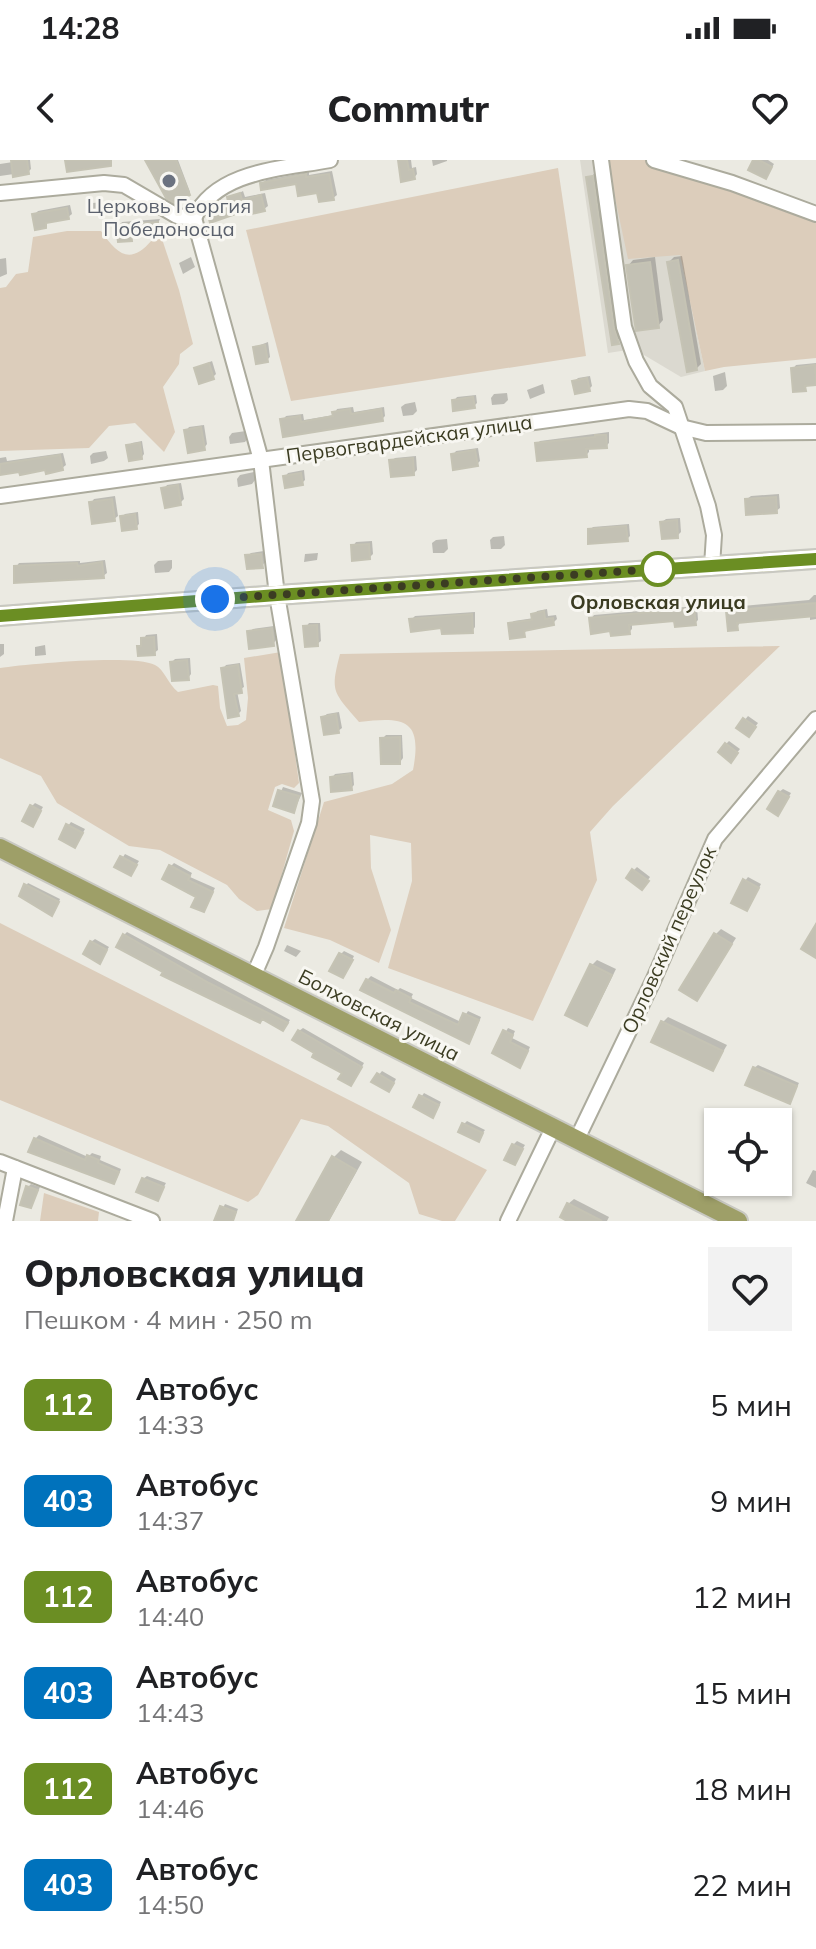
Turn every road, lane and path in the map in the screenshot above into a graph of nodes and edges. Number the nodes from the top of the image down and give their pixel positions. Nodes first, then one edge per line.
1 (330, 160) edge
2 (601, 160) edge
3 (654, 160) edge
4 (0, 193) edge
5 (816, 214) edge
6 (194, 218) junction
7 (681, 427) junction
8 (816, 432) edge
9 (261, 460) junction
10 (0, 496) edge
11 (816, 559) edge
12 (712, 566) junction
13 (277, 595) junction
14 (0, 616) edge
15 (816, 719) edge
16 (0, 848) edge
17 (253, 977) junction
18 (553, 1128) junction
19 (577, 1139) junction
20 (0, 1162) edge
21 (15, 1168) junction
22 (5, 1221) edge
23 (152, 1221) edge
24 (508, 1221) edge
25 (738, 1221) edge

1 - 6 street
2 - 7 street
3 - 5 street
4 - 6 street
6 - 9 street
7 - 8 street, Первогвардейская улица
7 - 9 street, Первогвардейская улица
7 - 12 street
9 - 10 street, Первогвардейская улица
9 - 13 street
11 - 12 main road
12 - 13 main road
13 - 14 main road
13 - 17 street
15 - 19 street, Орловский переулок
16 - 17 main road, Болховская улица
17 - 18 main road, Болховская улица
18 - 19 main road, Болховская улица
18 - 24 street
19 - 25 main road, Болховская улица
20 - 21 street
21 - 22 street
21 - 23 street

